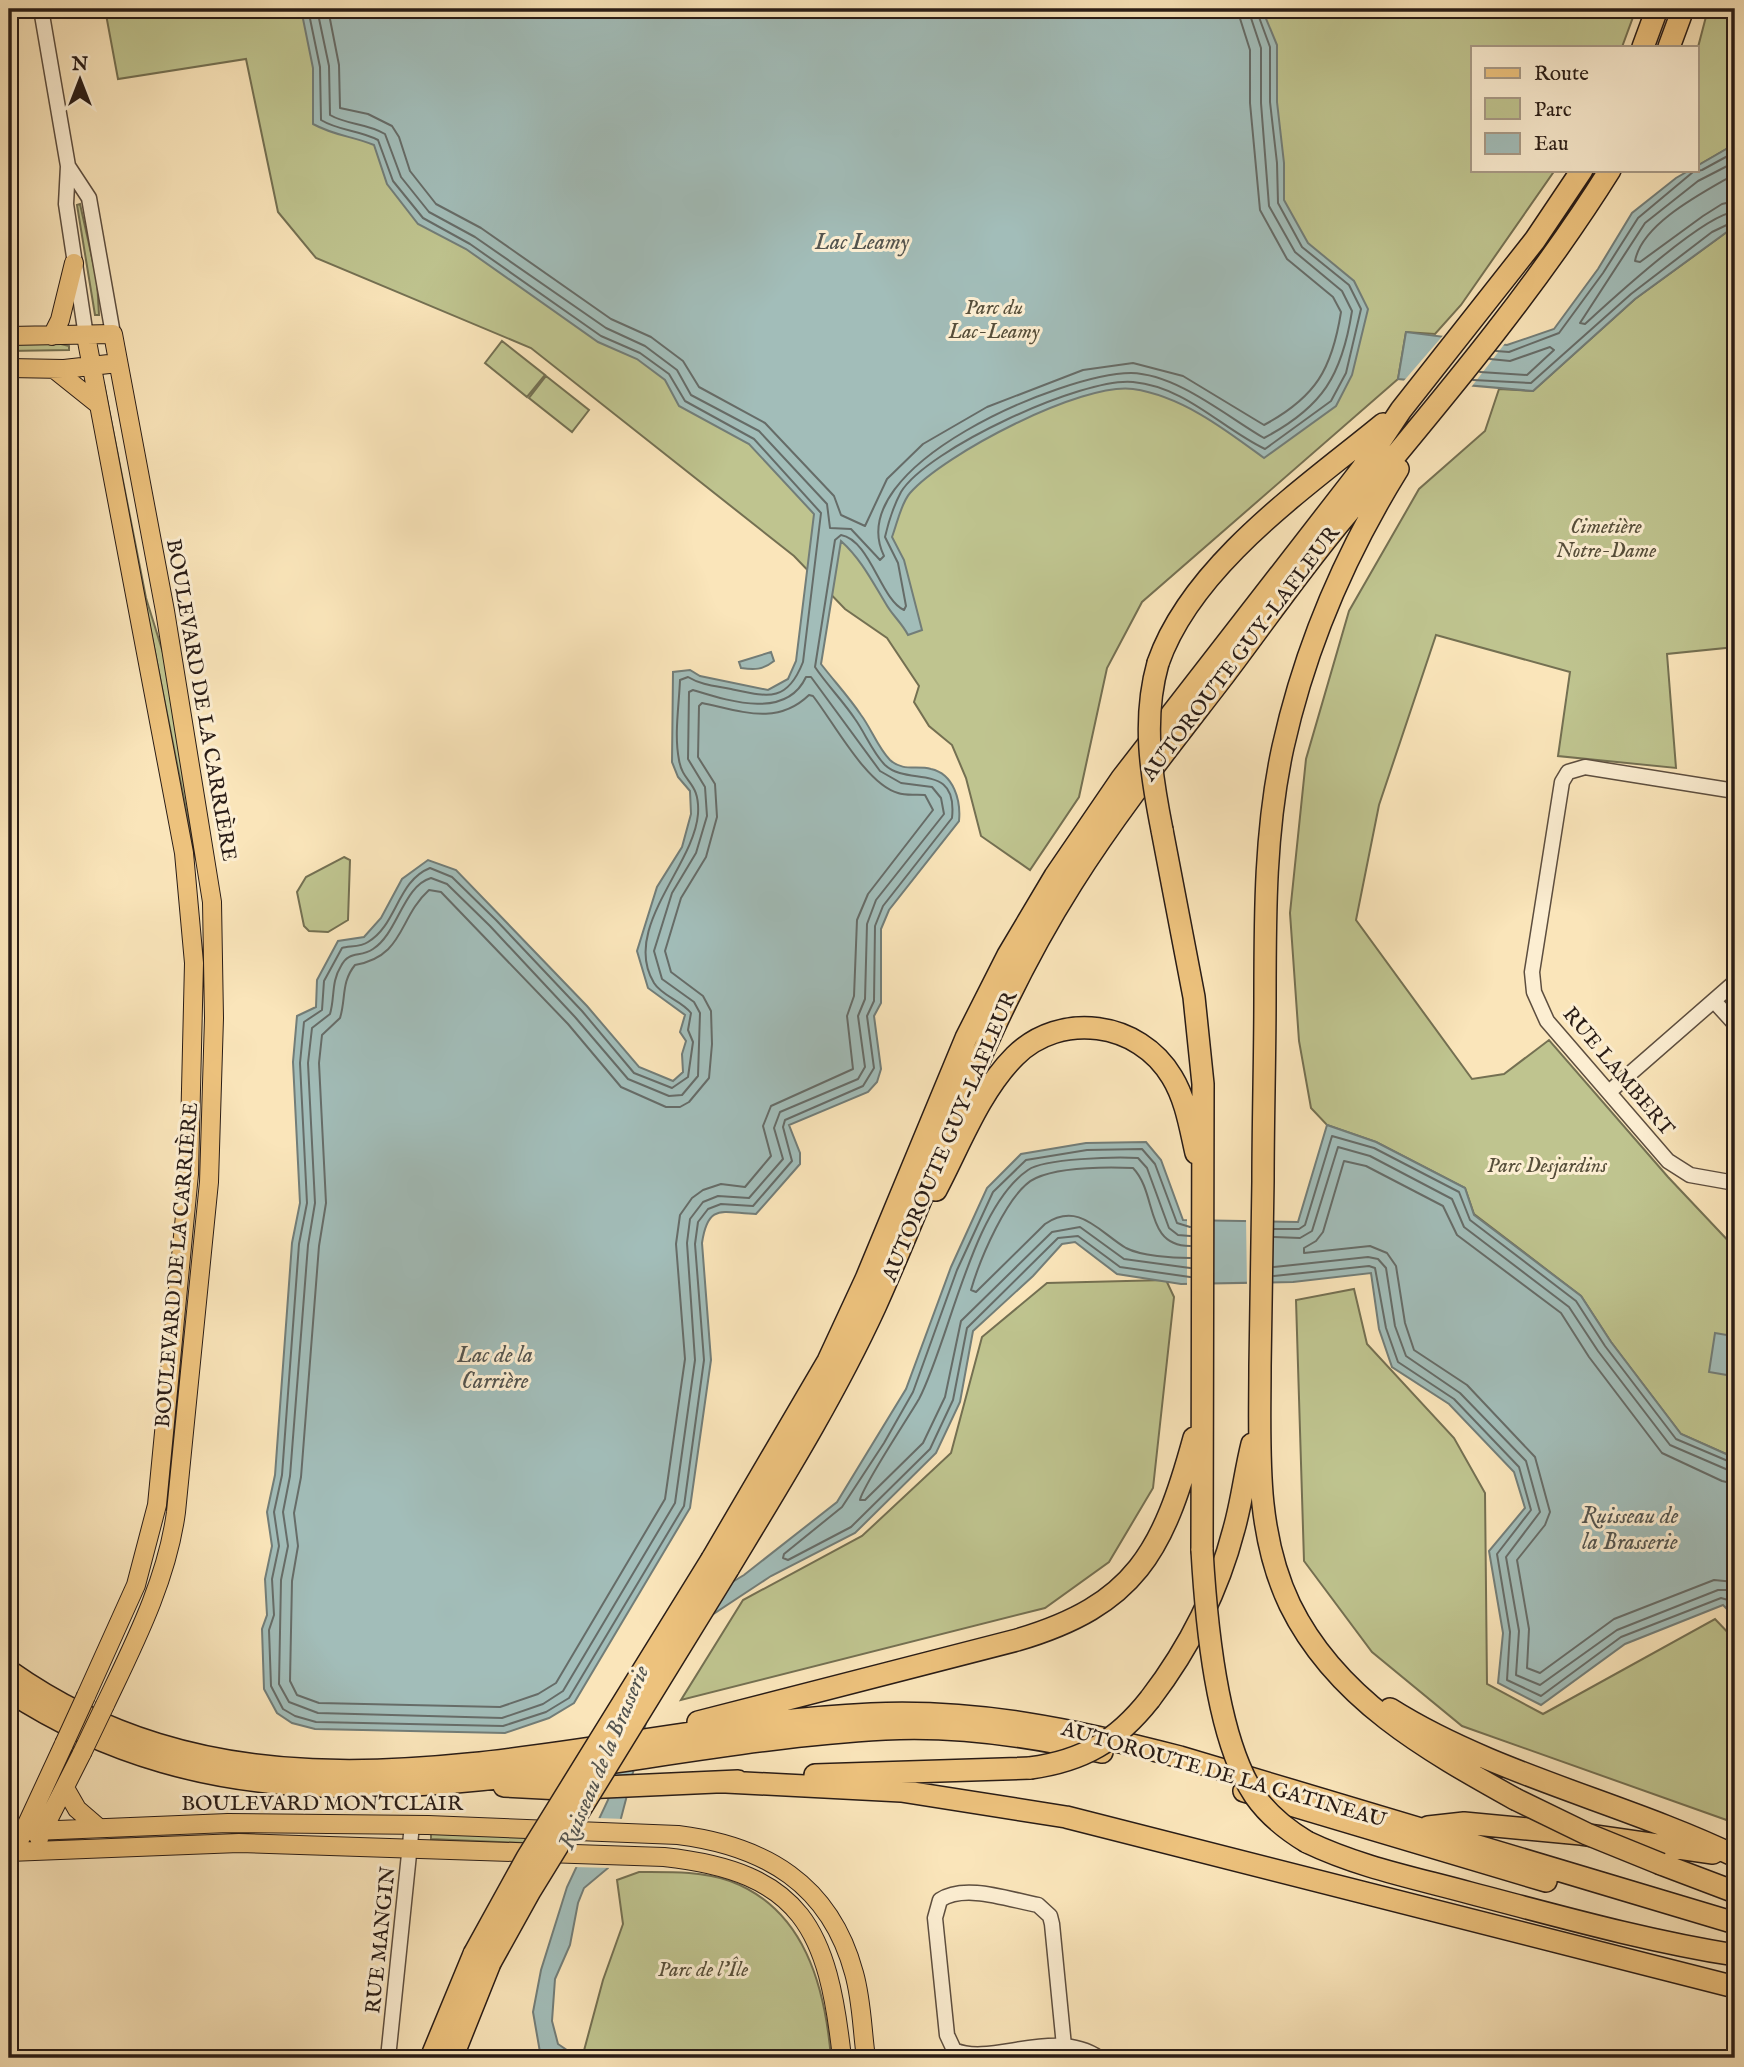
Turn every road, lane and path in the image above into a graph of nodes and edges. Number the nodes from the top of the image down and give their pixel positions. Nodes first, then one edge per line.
1 (41, 9) edge
2 (1657, 9) edge
3 (1682, 9) edge
4 (1643, 46) edge
5 (1669, 46) edge
6 (68, 166) junction
7 (1580, 172) edge
8 (1608, 172) edge
9 (74, 263) junction
10 (113, 334) junction
11 (9, 336) edge
12 (52, 336) junction
13 (86, 336) junction
14 (118, 363) junction
15 (92, 366) junction
16 (9, 368) edge
17 (54, 369) junction
18 (99, 405) junction
19 (1401, 410) junction
20 (1434, 411) junction
21 (1735, 791) edge
22 (1735, 982) edge
23 (1714, 1001) junction
24 (1735, 1024) edge
25 (1609, 1092) junction
26 (1735, 1183) edge
27 (1204, 1191) junction
28 (884, 1288) junction
29 (1202, 1409) junction
30 (1260, 1411) junction
31 (720, 1564) junction
32 (9, 1671) edge
33 (1344, 1680) junction
34 (9, 1691) edge
35 (636, 1742) junction
36 (656, 1747) junction
37 (598, 1756) junction
38 (726, 1782) junction
39 (446, 1783) junction
40 (65, 1788) junction
41 (412, 1825) junction
42 (99, 1828) junction
43 (1419, 1828) junction
44 (44, 1830) junction
45 (16, 1832) edge
46 (410, 1847) junction
47 (19, 1851) edge
48 (1735, 1856) edge
49 (1735, 1892) edge
50 (1735, 1923) edge
51 (1606, 1929) junction
52 (1735, 1938) edge
53 (1735, 1955) edge
54 (482, 1958) junction
55 (1735, 1976) edge
56 (1735, 1987) edge
57 (1064, 2046) junction
58 (388, 2058) edge
59 (430, 2058) edge
60 (452, 2058) edge
61 (842, 2058) edge
62 (866, 2058) edge
63 (1099, 2058) edge

1 - 6 street, BOULEVARD DE LA CARRIÈRE
2 - 4 highway
3 - 5 highway
6 - 9 street, BOULEVARD DE LA CARRIÈRE
6 - 10 street, BOULEVARD DE LA CARRIÈRE
7 - 19 highway, AUTOROUTE GUY-LAFLEUR
8 - 20 highway, AUTOROUTE GUY-LAFLEUR
9 - 12 main road
9 - 13 street, BOULEVARD DE LA CARRIÈRE
10 - 13 main road
10 - 14 main road, BOULEVARD DE LA CARRIÈRE
11 - 12 main road
12 - 13 main road
13 - 15 main road, BOULEVARD DE LA CARRIÈRE
14 - 15 main road
14 - 40 main road, BOULEVARD DE LA CARRIÈRE, bridge
15 - 17 main road
15 - 18 main road, BOULEVARD DE LA CARRIÈRE
16 - 17 main road
17 - 18 main road
18 - 45 main road, BOULEVARD DE LA CARRIÈRE, bridge
19 - 27 highway, bridge
19 - 31 highway, AUTOROUTE GUY-LAFLEUR
20 - 28 highway, AUTOROUTE GUY-LAFLEUR
20 - 30 highway
21 - 25 street, RUE LAMBERT
22 - 23 street
23 - 24 street
23 - 25 street
25 - 26 street, RUE LAMBERT
27 - 28 highway
27 - 29 highway
28 - 31 highway, AUTOROUTE GUY-LAFLEUR
29 - 35 highway
29 - 51 highway, bridge
30 - 33 highway
30 - 38 highway, bridge
31 - 54 highway, AUTOROUTE GUY-LAFLEUR, bridge
32 - 37 highway, AUTOROUTE DE LA GATINEAU
33 - 48 highway
33 - 49 highway, bridge
34 - 39 highway, AUTOROUTE DE LA GATINEAU
35 - 36 highway, AUTOROUTE DE LA GATINEAU
35 - 37 highway, AUTOROUTE DE LA GATINEAU
36 - 37 highway, AUTOROUTE DE LA GATINEAU
36 - 43 highway, AUTOROUTE DE LA GATINEAU
36 - 52 highway, AUTOROUTE DE LA GATINEAU
37 - 39 highway, AUTOROUTE DE LA GATINEAU
38 - 39 highway
38 - 56 highway
40 - 42 main road
40 - 44 main road, BOULEVARD DE LA CARRIÈRE
41 - 42 main road, BOULEVARD MONTCLAIR
41 - 46 street, RUE MANGIN
41 - 62 main road, BOULEVARD MONTCLAIR
42 - 44 main road, BOULEVARD MONTCLAIR
43 - 48 highway
43 - 50 highway, AUTOROUTE DE LA GATINEAU
44 - 45 main road, BOULEVARD MONTCLAIR
44 - 47 main road, BOULEVARD DE LA CARRIÈRE
45 - 47 main road, BOULEVARD DE LA CARRIÈRE
46 - 47 main road, BOULEVARD MONTCLAIR
46 - 58 street, RUE MANGIN
46 - 61 main road, BOULEVARD MONTCLAIR
51 - 53 highway
51 - 55 highway
54 - 59 highway, AUTOROUTE GUY-LAFLEUR
54 - 60 highway, AUTOROUTE GUY-LAFLEUR
57 - 57 street
57 - 63 street

